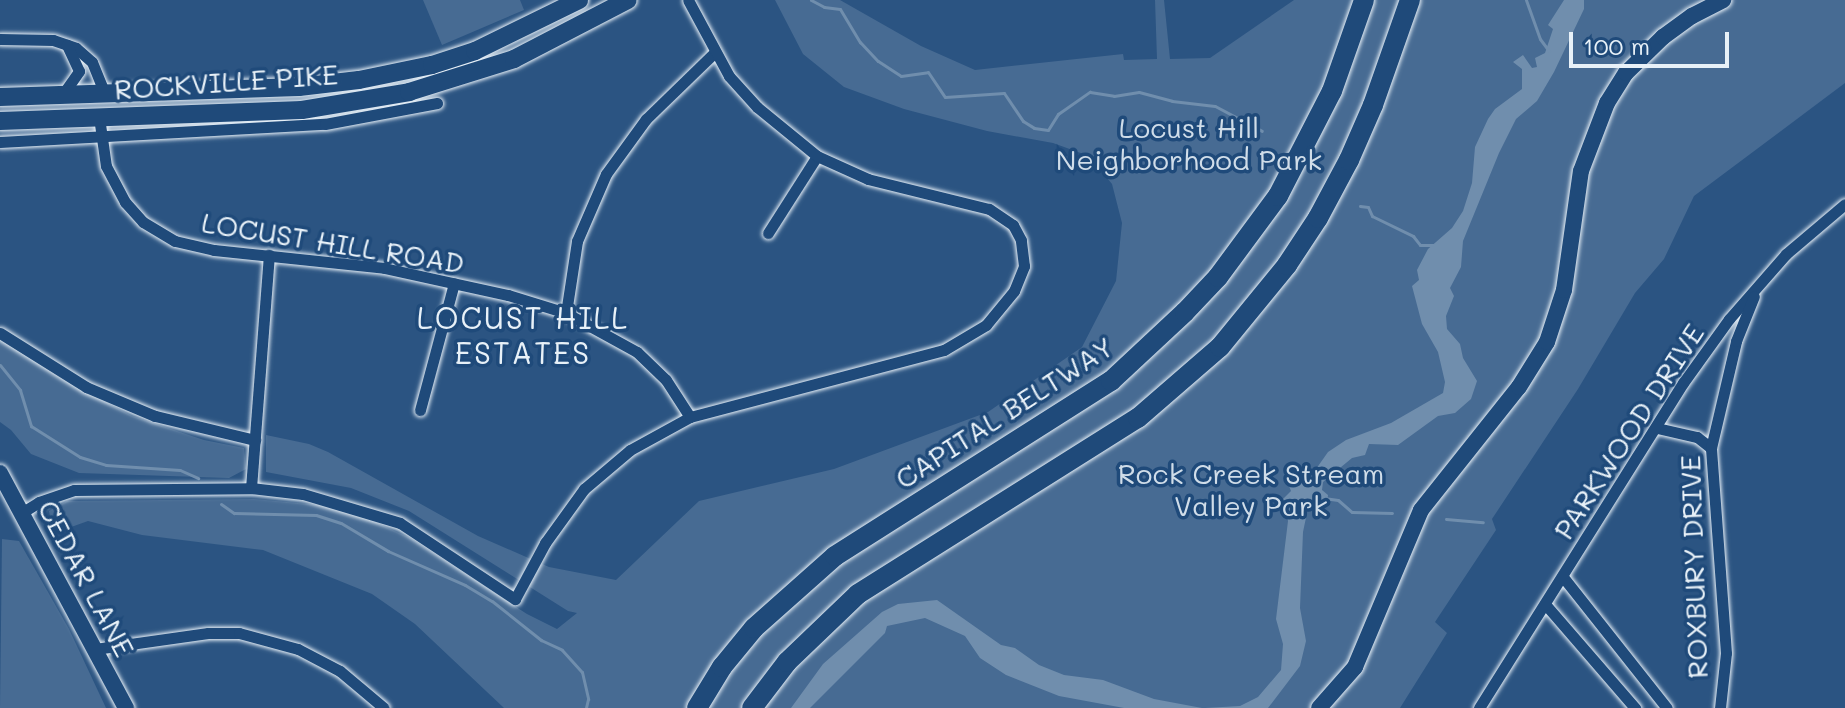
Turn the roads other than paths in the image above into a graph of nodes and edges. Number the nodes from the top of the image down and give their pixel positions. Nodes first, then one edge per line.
1 (579, 0) edge
2 (628, 0) edge
3 (688, 0) edge
4 (1352, 0) edge
5 (1364, 0) edge
6 (1723, 0) edge
7 (1410, 1) edge
8 (0, 39) edge
9 (67, 44) junction
10 (714, 53) junction
11 (171, 91) junction
12 (104, 92) junction
13 (63, 94) junction
14 (0, 97) edge
15 (437, 103) dead end
16 (99, 117) junction
17 (0, 121) edge
18 (101, 137) junction
19 (0, 142) edge
20 (1308, 143) junction
21 (817, 156) junction
22 (1845, 204) edge
23 (768, 233) dead end
24 (269, 255) junction
25 (454, 283) junction
26 (1757, 288) junction
27 (566, 313) junction
28 (0, 333) edge
29 (420, 410) dead end
30 (690, 417) junction
31 (1657, 428) junction
32 (255, 440) junction
33 (1711, 448) junction
34 (0, 473) edge
35 (251, 488) junction
36 (23, 512) junction
37 (1563, 577) junction
38 (1545, 604) junction
39 (95, 649) junction
40 (126, 708) edge
41 (384, 708) edge
42 (697, 708) edge
43 (752, 708) edge
44 (1319, 708) edge
45 (1479, 708) edge
46 (1635, 708) edge
47 (1667, 708) edge
48 (1720, 708) edge

1 - 11 main road, ROCKVILLE PIKE
2 - 16 main road, ROCKVILLE PIKE
3 - 10 street
4 - 20 highway
5 - 20 highway, CAPITAL BELTWAY
6 - 44 street
7 - 43 highway
8 - 9 street
9 - 12 street
9 - 13 street
10 - 21 street
10 - 27 street
11 - 12 main road, ROCKVILLE PIKE
11 - 16 main road
12 - 13 main road, ROCKVILLE PIKE
13 - 14 main road, ROCKVILLE PIKE
13 - 16 main road
15 - 18 street, ROCKVILLE PIKE
16 - 17 main road, ROCKVILLE PIKE
16 - 18 street, LOCUST HILL ROAD
18 - 19 street, ROCKVILLE PIKE
18 - 24 street, LOCUST HILL ROAD
20 - 42 highway, CAPITAL BELTWAY
21 - 23 street
21 - 30 street
22 - 26 street, PARKWOOD DRIVE
24 - 25 street, LOCUST HILL ROAD
24 - 32 street
25 - 27 street, LOCUST HILL ROAD
25 - 29 street
26 - 31 street, PARKWOOD DRIVE
26 - 33 street, ROXBURY DRIVE
27 - 30 street, LOCUST HILL ROAD
28 - 32 street
30 - 35 street
31 - 33 street
31 - 37 street, PARKWOOD DRIVE
32 - 35 street
33 - 48 street, ROXBURY DRIVE
34 - 36 street, CEDAR LANE
35 - 36 street
36 - 39 street, CEDAR LANE
37 - 38 street, PARKWOOD DRIVE
37 - 47 street
38 - 45 street, PARKWOOD DRIVE
38 - 46 street
39 - 40 street, CEDAR LANE
39 - 41 street

